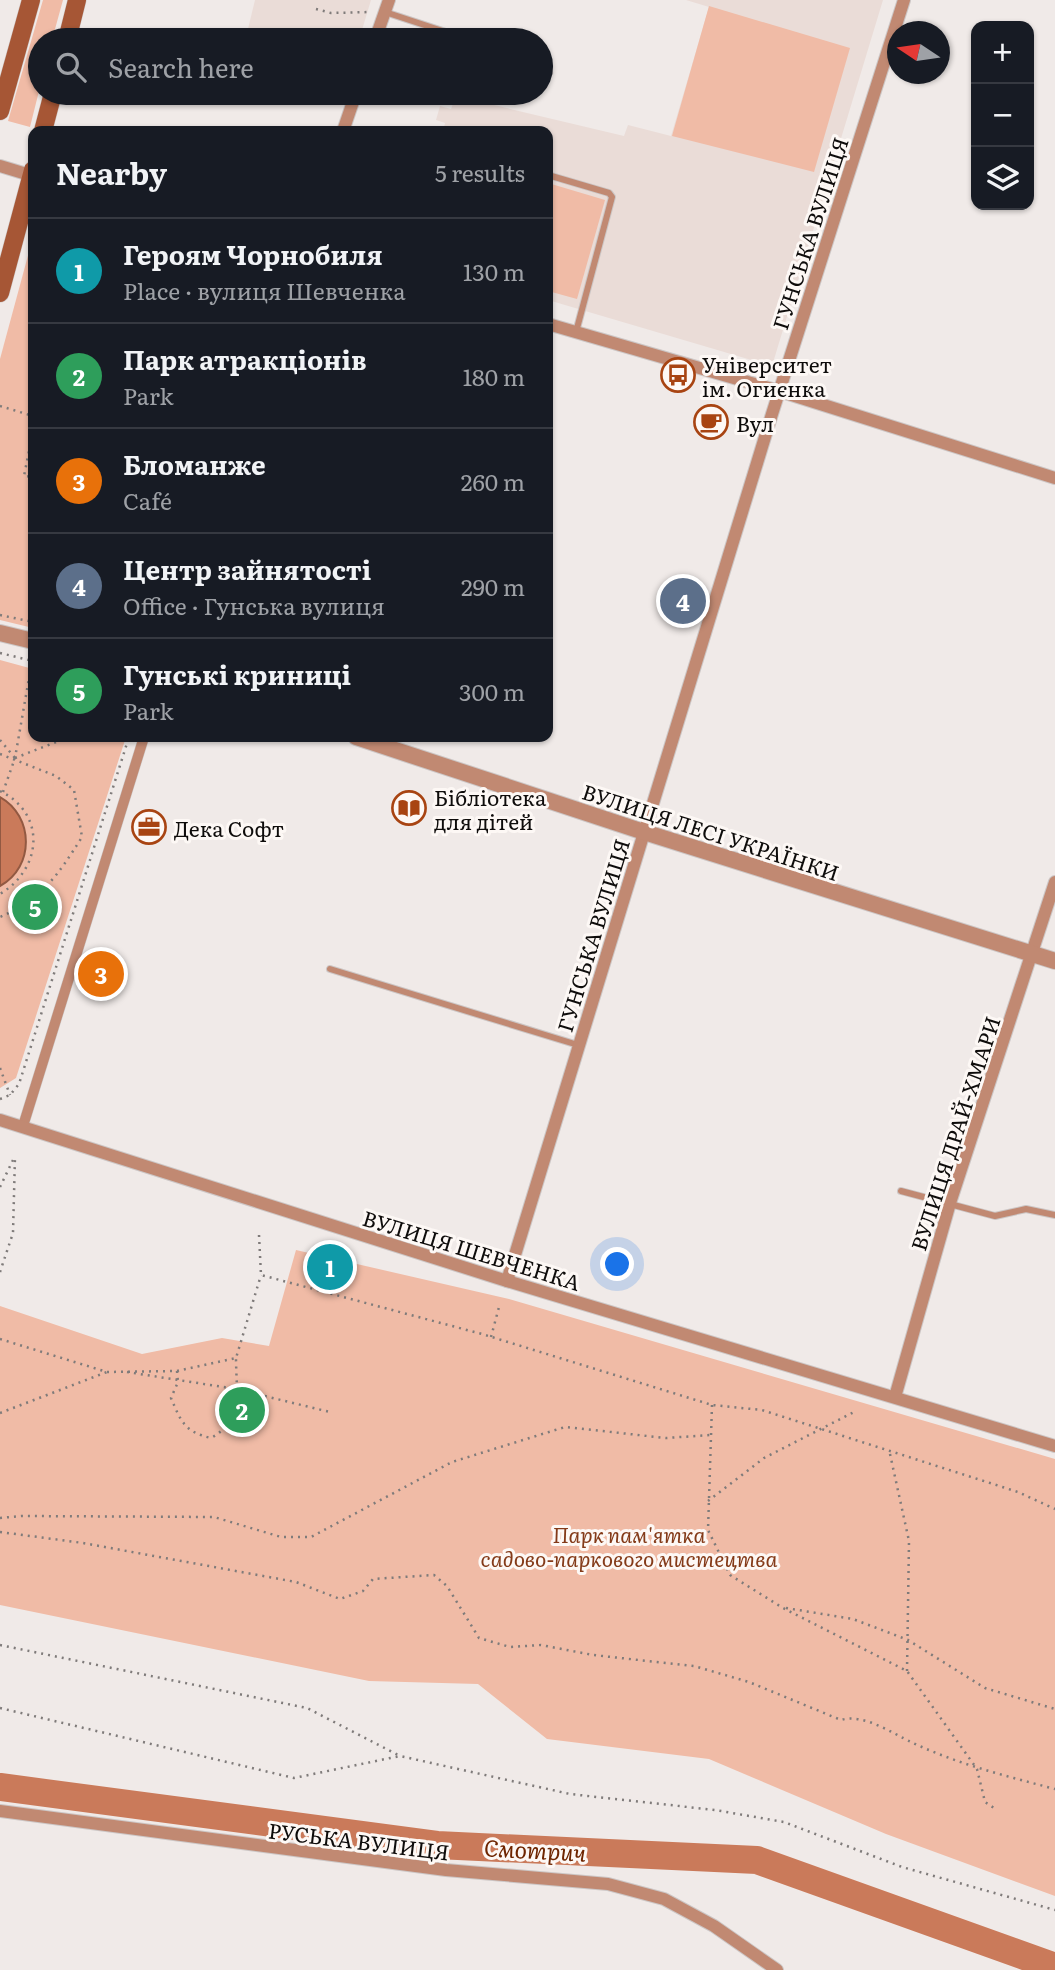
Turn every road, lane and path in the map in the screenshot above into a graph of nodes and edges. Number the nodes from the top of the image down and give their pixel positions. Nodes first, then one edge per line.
1 (31, 0) edge
2 (77, 0) edge
3 (904, 0) edge
4 (387, 6) edge
5 (316, 9) dead end
6 (70, 28) edge
7 (379, 28) edge
8 (441, 28) edge
9 (50, 105) edge
10 (352, 105) edge
11 (0, 111) edge
12 (44, 126) edge
13 (345, 126) edge
14 (0, 166) edge
15 (28, 173) edge
16 (553, 177) edge
17 (28, 192) edge
18 (0, 293) edge
19 (553, 325) edge
20 (576, 332) junction
21 (779, 391) junction
22 (0, 406) edge
23 (28, 414) edge
24 (28, 456) edge
25 (28, 476) edge
26 (1055, 478) edge
27 (0, 615) edge
28 (28, 622) edge
29 (0, 633) edge
30 (28, 640) edge
31 (0, 653) edge
32 (28, 660) edge
33 (28, 688) edge
34 (0, 740) edge
35 (56, 742) edge
36 (127, 742) edge
37 (142, 742) edge
38 (371, 742) edge
39 (0, 754) edge
40 (15, 758) junction
41 (1, 792) edge
42 (644, 832) junction
43 (1055, 882) edge
44 (0, 894) edge
45 (0, 917) edge
46 (1032, 955) junction
47 (1055, 961) edge
48 (330, 969) dead end
49 (578, 1045) junction
50 (0, 1068) edge
51 (10, 1095) junction
52 (0, 1099) edge
53 (0, 1120) edge
54 (23, 1126) junction
55 (0, 1186) edge
56 (901, 1191) dead end
57 (950, 1203) junction
58 (1055, 1215) edge
59 (259, 1236) dead end
60 (0, 1272) edge
61 (261, 1275) junction
62 (507, 1281) junction
63 (499, 1307) dead end
64 (491, 1337) junction
65 (0, 1339) edge
66 (236, 1358) junction
67 (121, 1370) junction
68 (107, 1371) junction
69 (177, 1371) junction
70 (178, 1382) junction
71 (236, 1390) junction
72 (895, 1397) junction
73 (712, 1405) junction
74 (330, 1412) dead end
75 (855, 1412) dead end
76 (0, 1413) edge
77 (820, 1430) junction
78 (711, 1435) junction
79 (1055, 1446) edge
80 (890, 1454) junction
81 (708, 1501) junction
82 (1055, 1509) edge
83 (0, 1518) edge
84 (0, 1532) edge
85 (783, 1608) junction
86 (908, 1640) junction
87 (0, 1645) edge
88 (907, 1671) junction
89 (0, 1708) edge
90 (1055, 1709) edge
91 (400, 1756) junction
92 (976, 1769) junction
93 (1055, 1789) edge
94 (996, 1810) dead end
95 (0, 1811) edge
96 (1055, 1910) edge
97 (777, 1970) edge

1 - 11 main road
2 - 6 main road
3 - 21 street, ГУНСЬКА ВУЛИЦЯ
4 - 5 path
4 - 7 street
4 - 8 lane
9 - 12 main road
10 - 13 street
14 - 15 street
16 - 20 lane
17 - 18 main road
19 - 20 street
20 - 21 street
21 - 26 street
21 - 42 street, ГУНСЬКА ВУЛИЦЯ
22 - 23 path
24 - 25 path
27 - 28 path
29 - 30 street
31 - 32 path
33 - 40 path
34 - 40 path
35 - 40 path
36 - 51 path
37 - 54 street
38 - 42 street, ВУЛИЦЯ ЛЕСІ УКРАЇНКИ
39 - 40 path
40 - 41 path
40 - 45 path
41 - 44 path
42 - 46 street, ВУЛИЦЯ ЛЕСІ УКРАЇНКИ
42 - 49 street, ГУНСЬКА ВУЛИЦЯ
43 - 46 street, ВУЛИЦЯ ДРАЙ-ХМАРИ
46 - 47 street, ВУЛИЦЯ ЛЕСІ УКРАЇНКИ
46 - 57 street, ВУЛИЦЯ ДРАЙ-ХМАРИ
48 - 49 lane
49 - 62 street, ГУНСЬКА ВУЛИЦЯ
50 - 51 path
51 - 52 path
53 - 54 street, ВУЛИЦЯ ШЕВЧЕНКА
54 - 62 street, ВУЛИЦЯ ШЕВЧЕНКА
55 - 60 path
56 - 57 lane
57 - 58 lane
57 - 72 street, ВУЛИЦЯ ДРАЙ-ХМАРИ
59 - 61 path
61 - 64 path
61 - 66 path
62 - 72 street, ВУЛИЦЯ ШЕВЧЕНКА
63 - 64 path
64 - 73 path
65 - 68 path
66 - 69 path
66 - 71 path
67 - 68 path
67 - 69 path
67 - 70 path
68 - 76 path
69 - 70 path
70 - 71 path
70 - 71 path
71 - 74 path
72 - 79 street, ВУЛИЦЯ ШЕВЧЕНКА
73 - 77 path
73 - 78 path
75 - 77 path
77 - 80 path
77 - 81 path
78 - 81 path
78 - 83 path
80 - 82 path
80 - 86 path
81 - 85 path
84 - 92 path
85 - 86 path
85 - 88 path
86 - 88 path
86 - 90 path
87 - 91 path
88 - 92 path
89 - 91 path
91 - 96 path
92 - 93 path
92 - 94 path
95 - 97 street, РУСЬКА ВУЛИЦЯ

